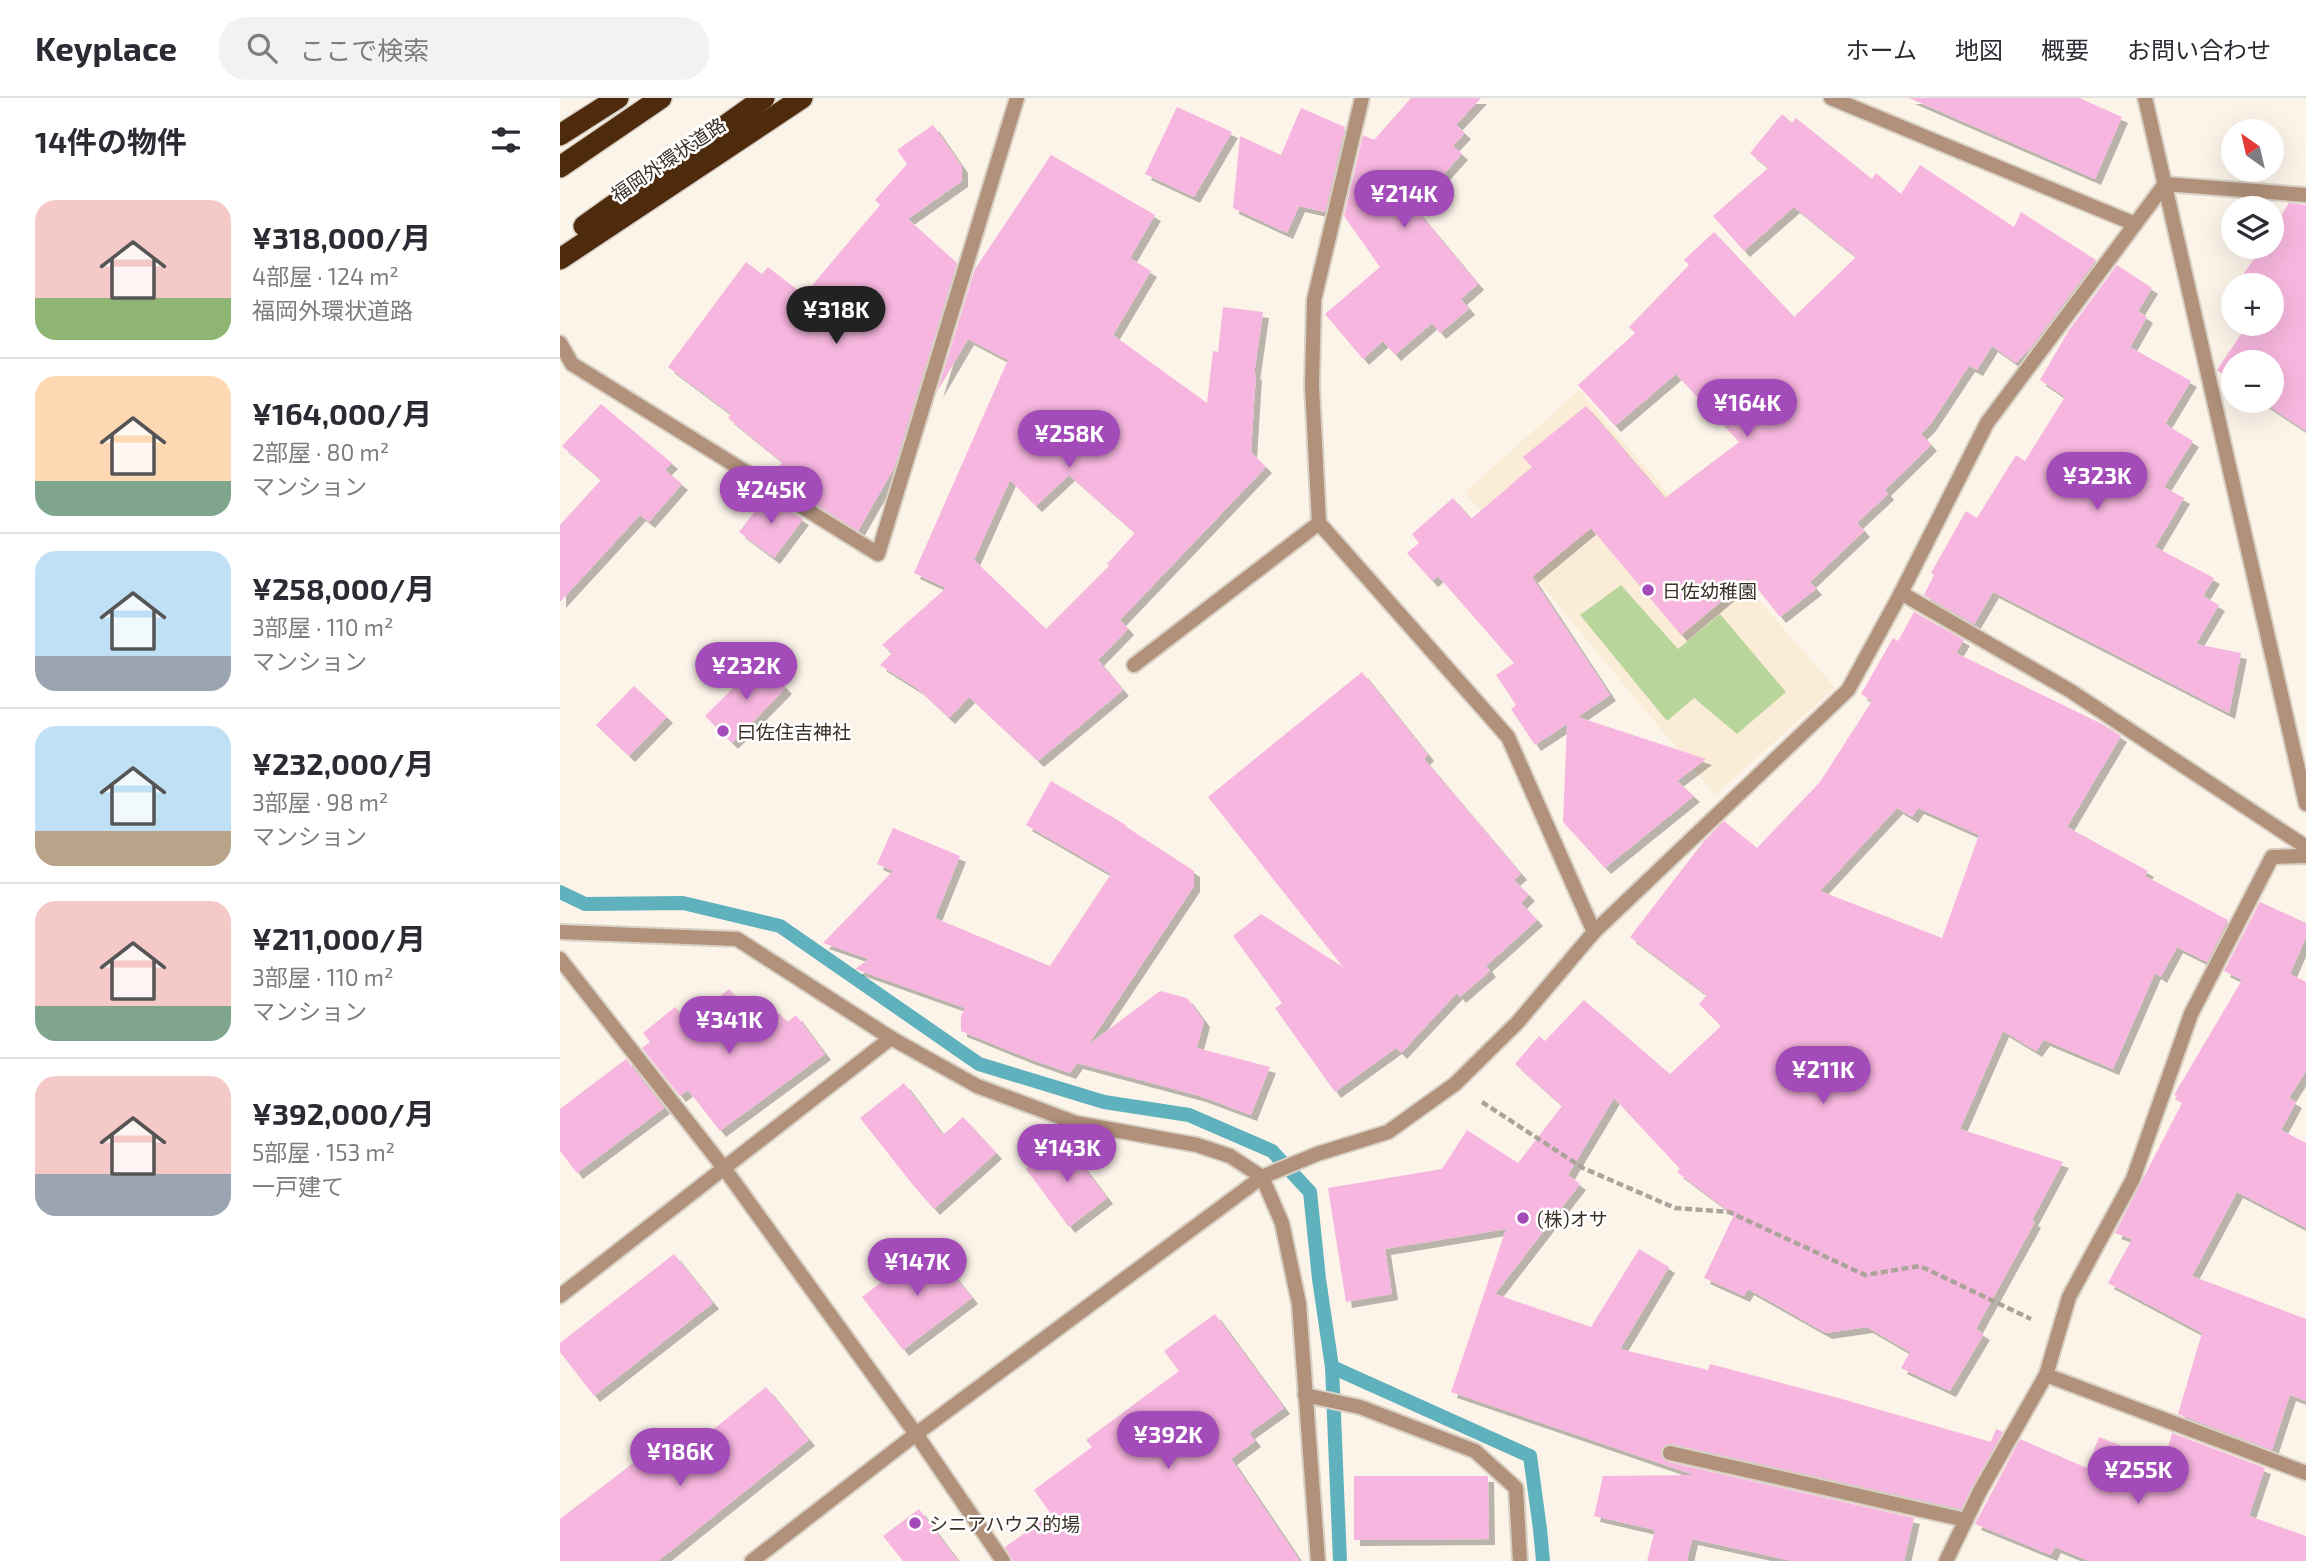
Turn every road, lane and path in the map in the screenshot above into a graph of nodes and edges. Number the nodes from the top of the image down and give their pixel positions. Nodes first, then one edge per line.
1 (618, 98) edge
2 (661, 98) edge
3 (765, 98) edge
4 (802, 98) edge
5 (1017, 98) edge
6 (1362, 98) edge
7 (1831, 98) edge
8 (2145, 98) edge
9 (560, 135) edge
10 (560, 167) edge
11 (2165, 184) junction
12 (2306, 195) edge
13 (2136, 224) junction
14 (560, 243) edge
15 (560, 259) edge
16 (560, 343) edge
17 (1319, 523) junction
18 (1901, 593) junction
19 (1134, 665) dead end
20 (2306, 804) edge
21 (2306, 848) edge
22 (2306, 856) edge
23 (560, 932) edge
24 (1594, 932) junction
25 (560, 959) edge
26 (891, 1038) junction
27 (1455, 1084) junction
28 (724, 1168) junction
29 (1262, 1177) junction
30 (560, 1297) edge
31 (2059, 1333) junction
32 (2046, 1375) junction
33 (1305, 1395) junction
34 (916, 1434) junction
35 (1670, 1453) dead end
36 (2306, 1474) edge
37 (1966, 1520) junction
38 (752, 1561) edge
39 (1003, 1561) edge
40 (1318, 1561) edge
41 (1520, 1561) edge
42 (1946, 1561) edge

1 - 9 highway
2 - 10 highway
3 - 14 highway
4 - 15 highway, 福岡外環状道路
5 - 16 street
6 - 17 street
7 - 13 street
8 - 11 street
11 - 12 street
11 - 13 street
11 - 20 street
13 - 18 street
17 - 19 street
17 - 24 street
18 - 21 street
18 - 24 street
22 - 31 street
23 - 26 street
24 - 27 street
25 - 28 street
26 - 28 street
26 - 29 street
27 - 29 street
27 - 31 path
28 - 30 street
28 - 34 street
29 - 33 street
29 - 34 street
31 - 32 street
32 - 36 street
32 - 37 street
33 - 40 street
33 - 41 street
34 - 38 street
34 - 39 street
35 - 37 street
37 - 42 street

